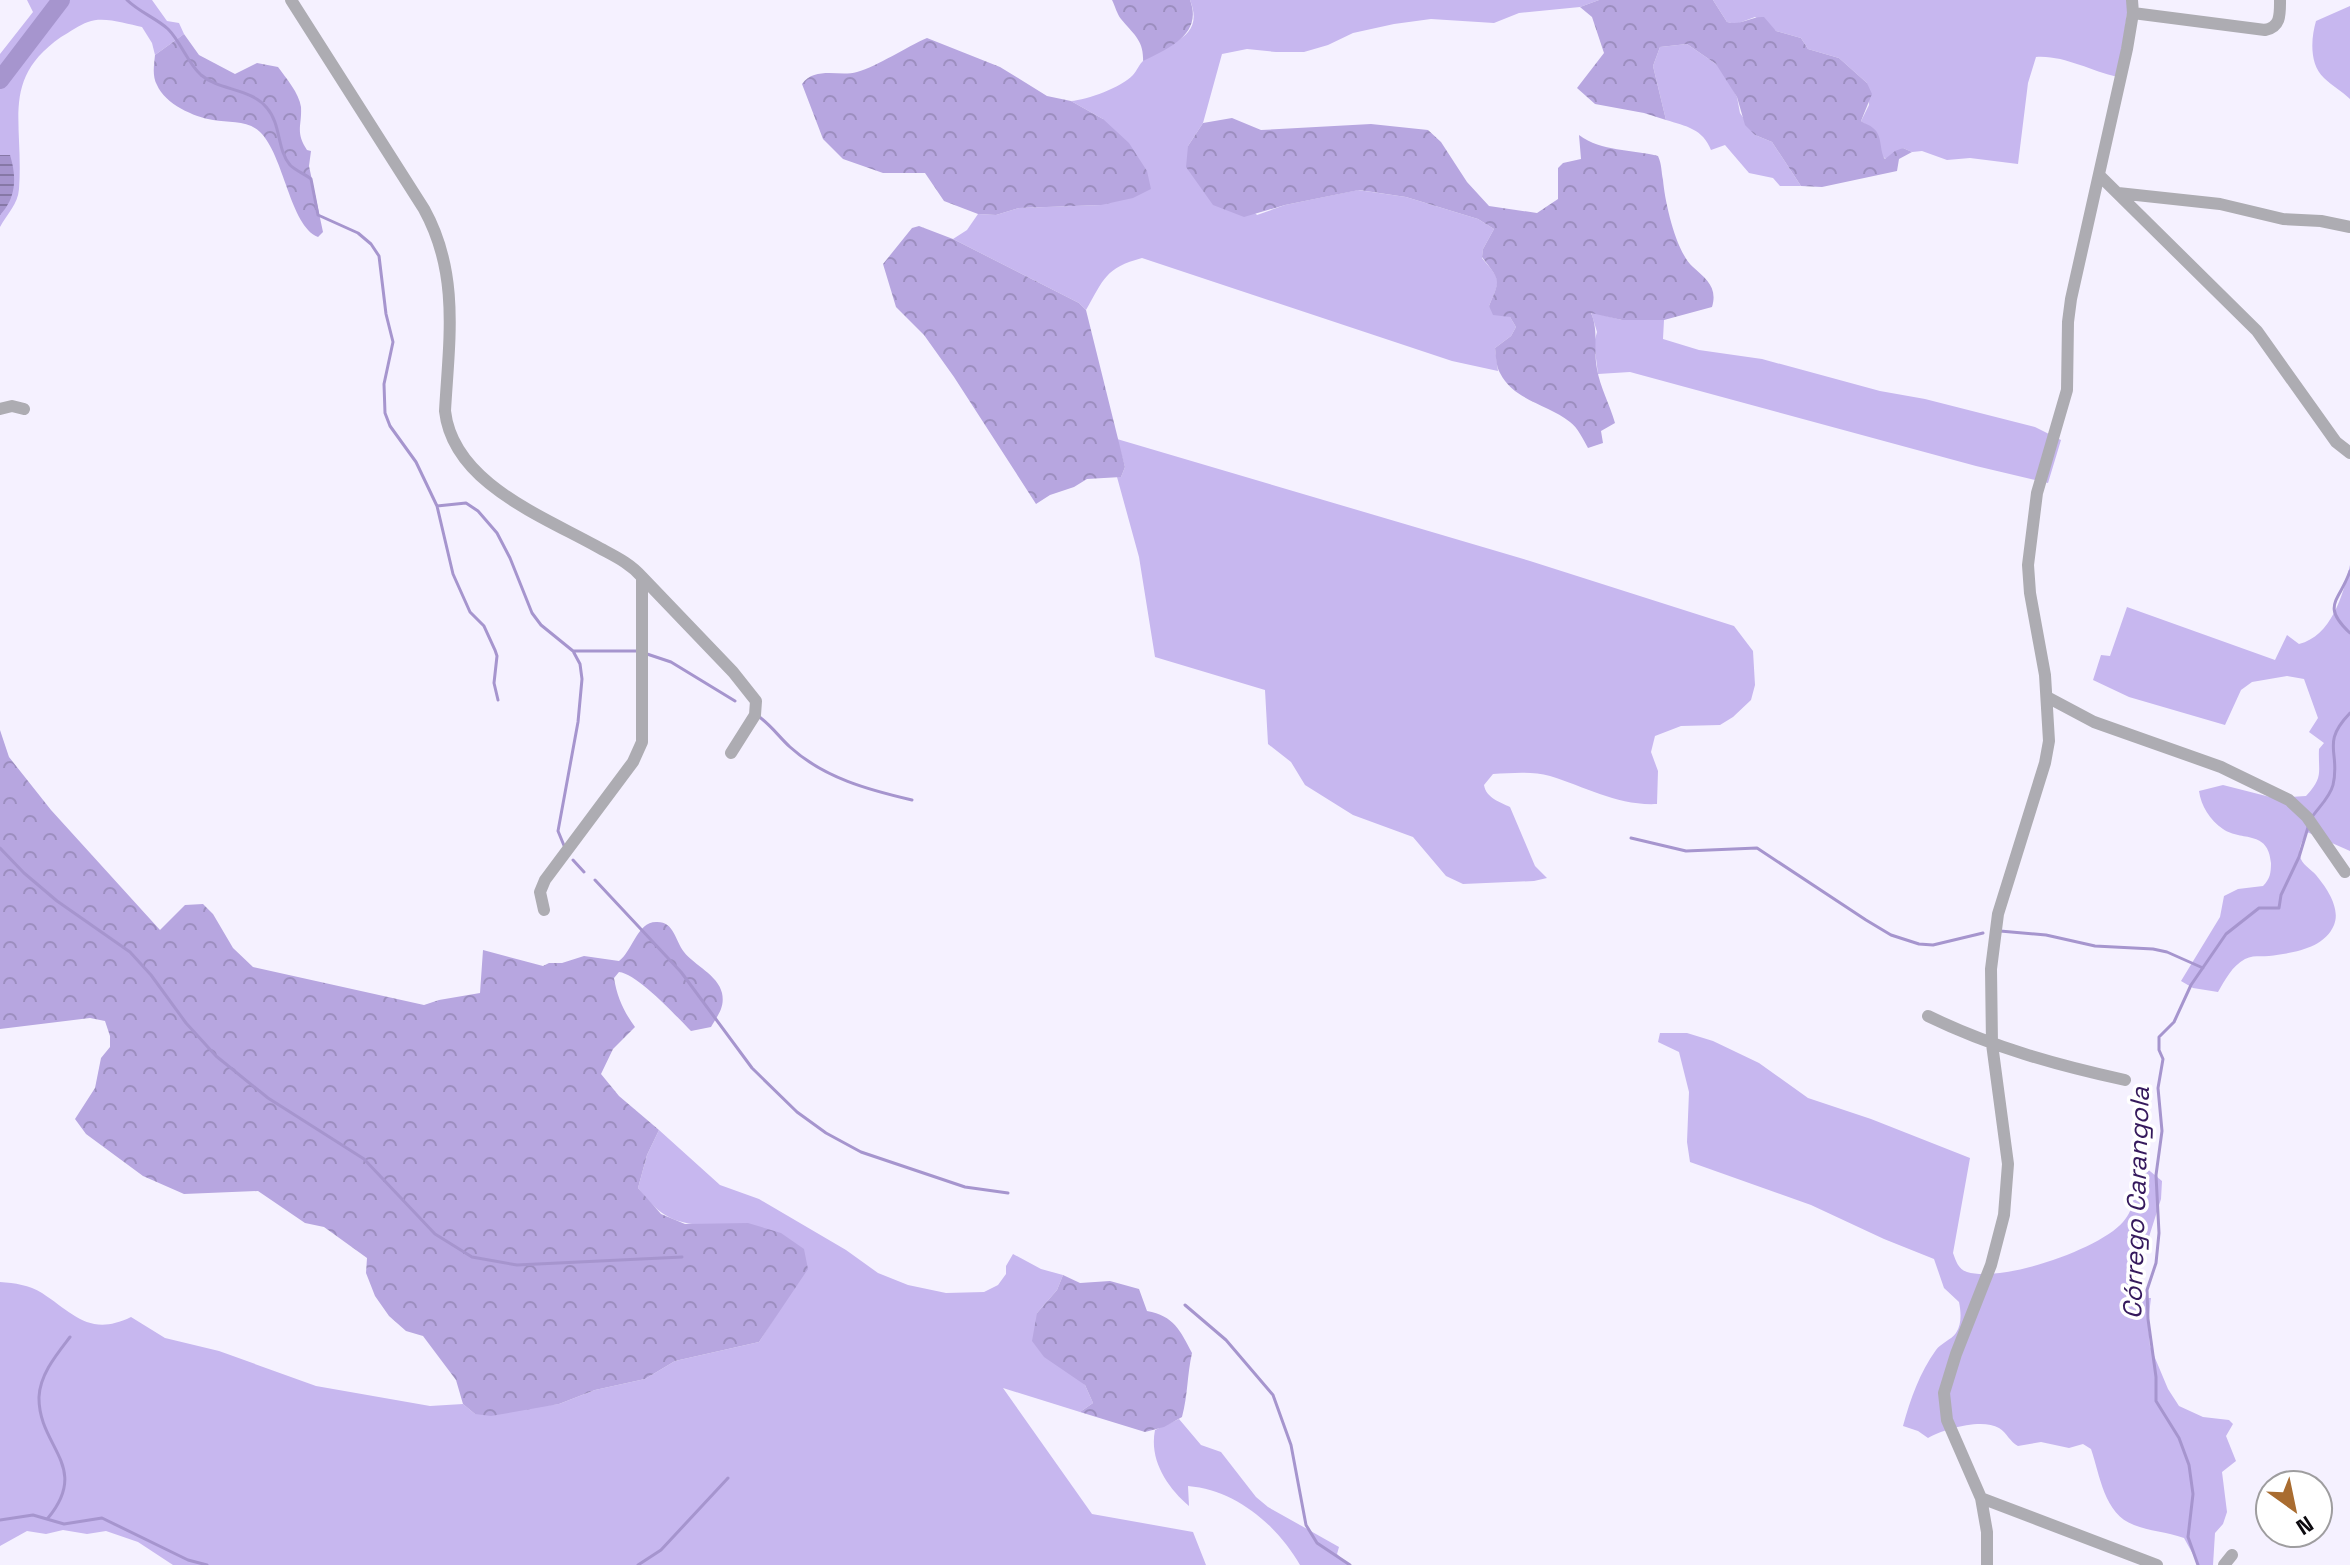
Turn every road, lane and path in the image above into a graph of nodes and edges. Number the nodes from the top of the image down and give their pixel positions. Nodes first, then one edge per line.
1 (291, 0) edge
2 (2280, 0) edge
3 (2132, 6) edge
4 (2099, 175) junction
5 (2118, 193) junction
6 (2350, 227) edge
7 (0, 409) edge
8 (24, 409) dead end
9 (2350, 453) edge
10 (642, 577) junction
11 (2047, 697) junction
12 (731, 753) dead end
13 (2345, 872) dead end
14 (544, 910) dead end
15 (1928, 1016) dead end
16 (1992, 1044) junction
17 (2125, 1080) dead end
18 (1981, 1498) junction
19 (1987, 1565) edge
20 (2157, 1565) edge

1 - 10 street
2 - 3 street
3 - 4 street
4 - 5 street
4 - 11 street
5 - 6 street
5 - 9 street
7 - 8 street
10 - 12 street
10 - 14 street
11 - 13 street
11 - 16 street
15 - 16 street
16 - 17 street
16 - 18 street
18 - 19 street
18 - 20 street

